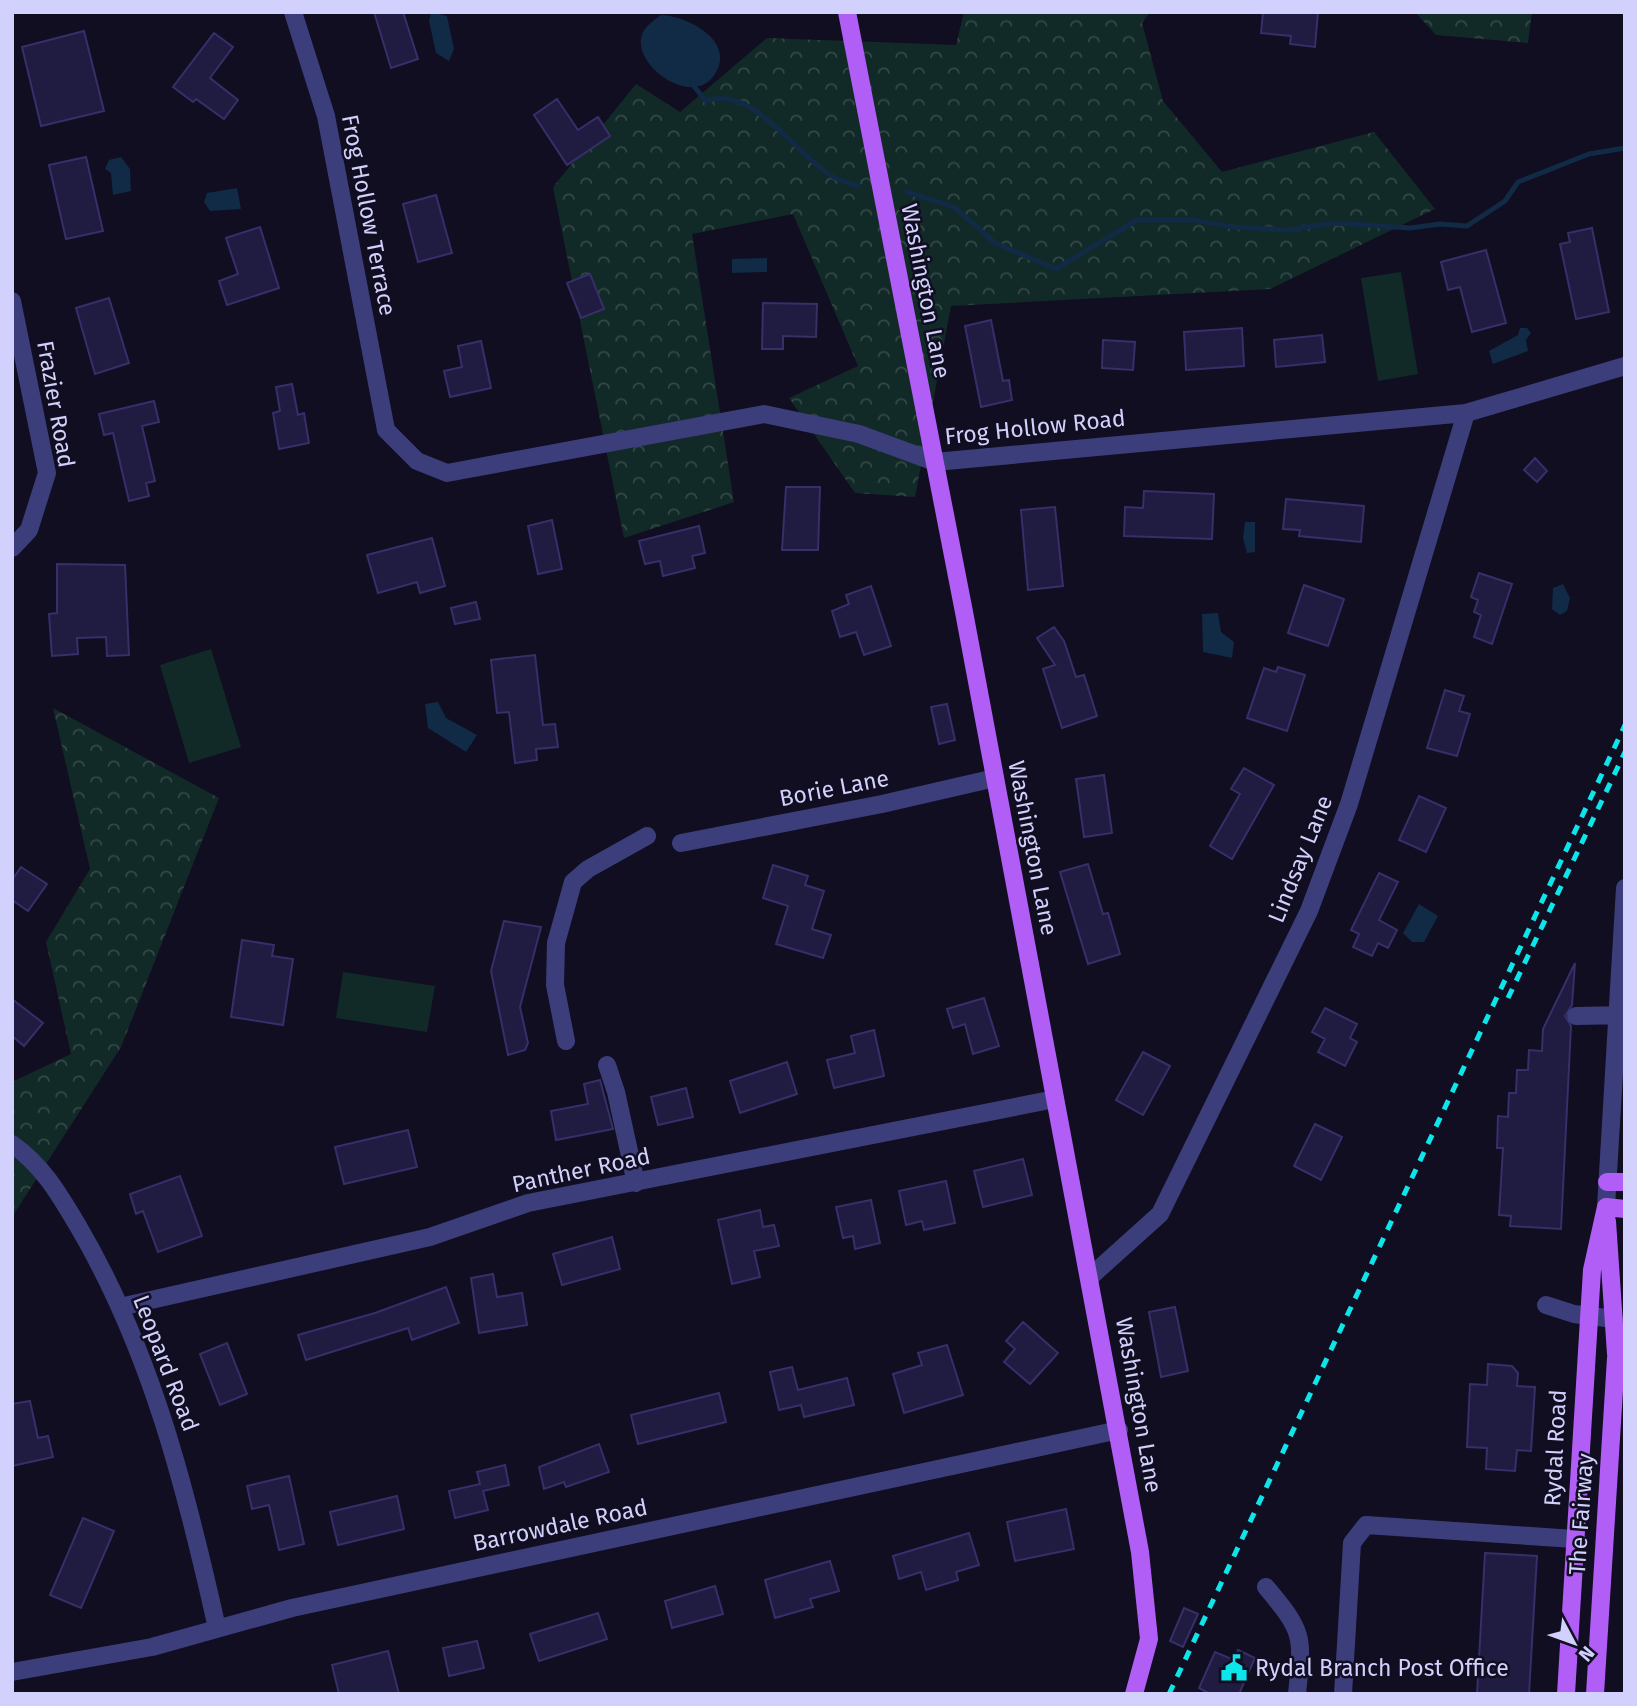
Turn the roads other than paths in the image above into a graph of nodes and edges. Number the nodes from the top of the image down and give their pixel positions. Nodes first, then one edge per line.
1 (293, 12) edge
2 (847, 12) edge
3 (12, 301) edge
4 (1625, 366) edge
5 (1466, 412) junction
6 (386, 430) joint
7 (935, 462) junction
8 (12, 548) edge
9 (995, 778) junction
10 (647, 836) dead end
11 (681, 843) dead end
12 (1625, 888) edge
13 (1576, 1016) dead end
14 (1621, 1016) edge
15 (566, 1041) dead end
16 (607, 1065) dead end
17 (1055, 1099) junction
18 (12, 1144) edge
19 (1616, 1182) edge
20 (636, 1183) junction
21 (1605, 1208) junction
22 (1625, 1209) edge
23 (1090, 1277) junction
24 (1546, 1305) dead end
25 (120, 1307) junction
26 (1588, 1315) junction
27 (1614, 1319) junction
28 (1625, 1339) edge
29 (1616, 1358) junction
30 (1119, 1430) junction
31 (1574, 1539) junction
32 (1266, 1587) dead end
33 (217, 1628) junction
34 (12, 1672) edge
35 (1134, 1694) edge
36 (1297, 1694) edge
37 (1343, 1694) edge
38 (1566, 1694) edge
39 (1595, 1694) edge

1 - 6 street, Frog Hollow Terrace
2 - 7 main road, Washington Lane
3 - 8 street, Frazier Road
4 - 5 street, Frog Hollow Road
5 - 7 street, Frog Hollow Road
5 - 23 street, Lindsay Lane
6 - 7 street, Frog Hollow Road
7 - 9 main road, Washington Lane
9 - 11 street, Borie Lane
9 - 17 main road, Washington Lane
10 - 15 street
12 - 14 street, Rydal Road
13 - 14 street
14 - 19 street, Rydal Road
16 - 20 street
17 - 20 street, Panther Road
17 - 23 main road, Washington Lane
18 - 25 street, Leopard Road
19 - 21 street, Rydal Road
20 - 25 street, Panther Road
21 - 22 main road
21 - 26 main road, Rydal Road
21 - 27 main road, Rydal Road
23 - 30 main road, Washington Lane
24 - 26 street
25 - 33 street, Leopard Road
26 - 27 street
26 - 31 main road, Rydal Road
27 - 29 main road, Rydal Road
28 - 29 main road, The Fairway
29 - 39 main road, The Fairway
30 - 33 street, Barrowdale Road
30 - 35 main road, Washington Lane
31 - 37 street
31 - 38 main road, Rydal Road
32 - 36 street
33 - 34 street, Barrowdale Road

